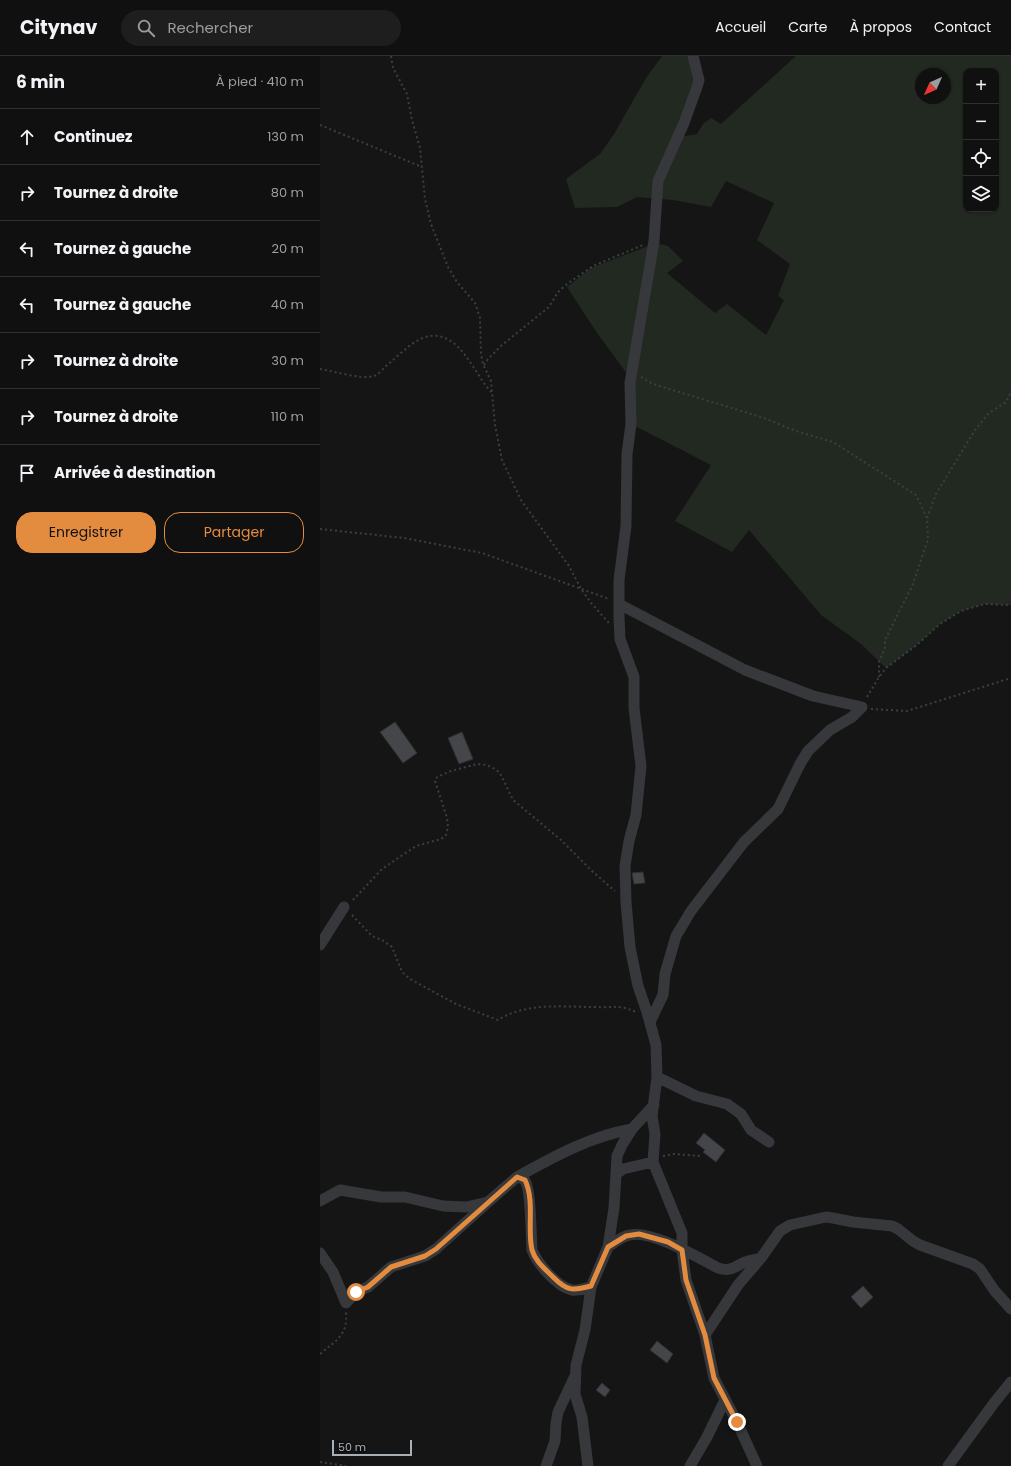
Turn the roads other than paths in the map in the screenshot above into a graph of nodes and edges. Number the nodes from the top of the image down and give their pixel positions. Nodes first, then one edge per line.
1 (693, 56) edge
2 (619, 604) junction
3 (344, 907) road end
4 (320, 945) edge
5 (650, 1022) junction
6 (656, 1077) junction
7 (654, 1105) junction
8 (632, 1129) junction
9 (769, 1142) dead end
10 (653, 1162) junction
11 (616, 1174) junction
12 (517, 1177) junction
13 (320, 1201) edge
14 (488, 1202) junction
15 (608, 1247) junction
16 (682, 1250) junction
17 (320, 1253) edge
18 (761, 1258) junction
19 (591, 1286) junction
20 (1011, 1309) edge
21 (705, 1335) junction
22 (576, 1375) junction
23 (1011, 1382) edge
24 (725, 1400) junction
25 (546, 1466) edge
26 (588, 1466) edge
27 (690, 1466) edge
28 (757, 1466) edge
29 (948, 1466) edge

1 - 2 street
2 - 5 street
2 - 5 street
3 - 4 street
5 - 6 street
6 - 7 street
6 - 9 street
7 - 8 street
7 - 10 street
8 - 11 street
8 - 12 street
10 - 11 street
10 - 16 street
11 - 15 street
12 - 14 street
12 - 19 street
13 - 14 street
14 - 17 street
15 - 16 street
15 - 19 street
16 - 18 street
16 - 21 street
18 - 20 street
18 - 21 street
19 - 22 street
21 - 24 street
22 - 25 street
22 - 26 street
23 - 29 street
24 - 27 street
24 - 28 street

